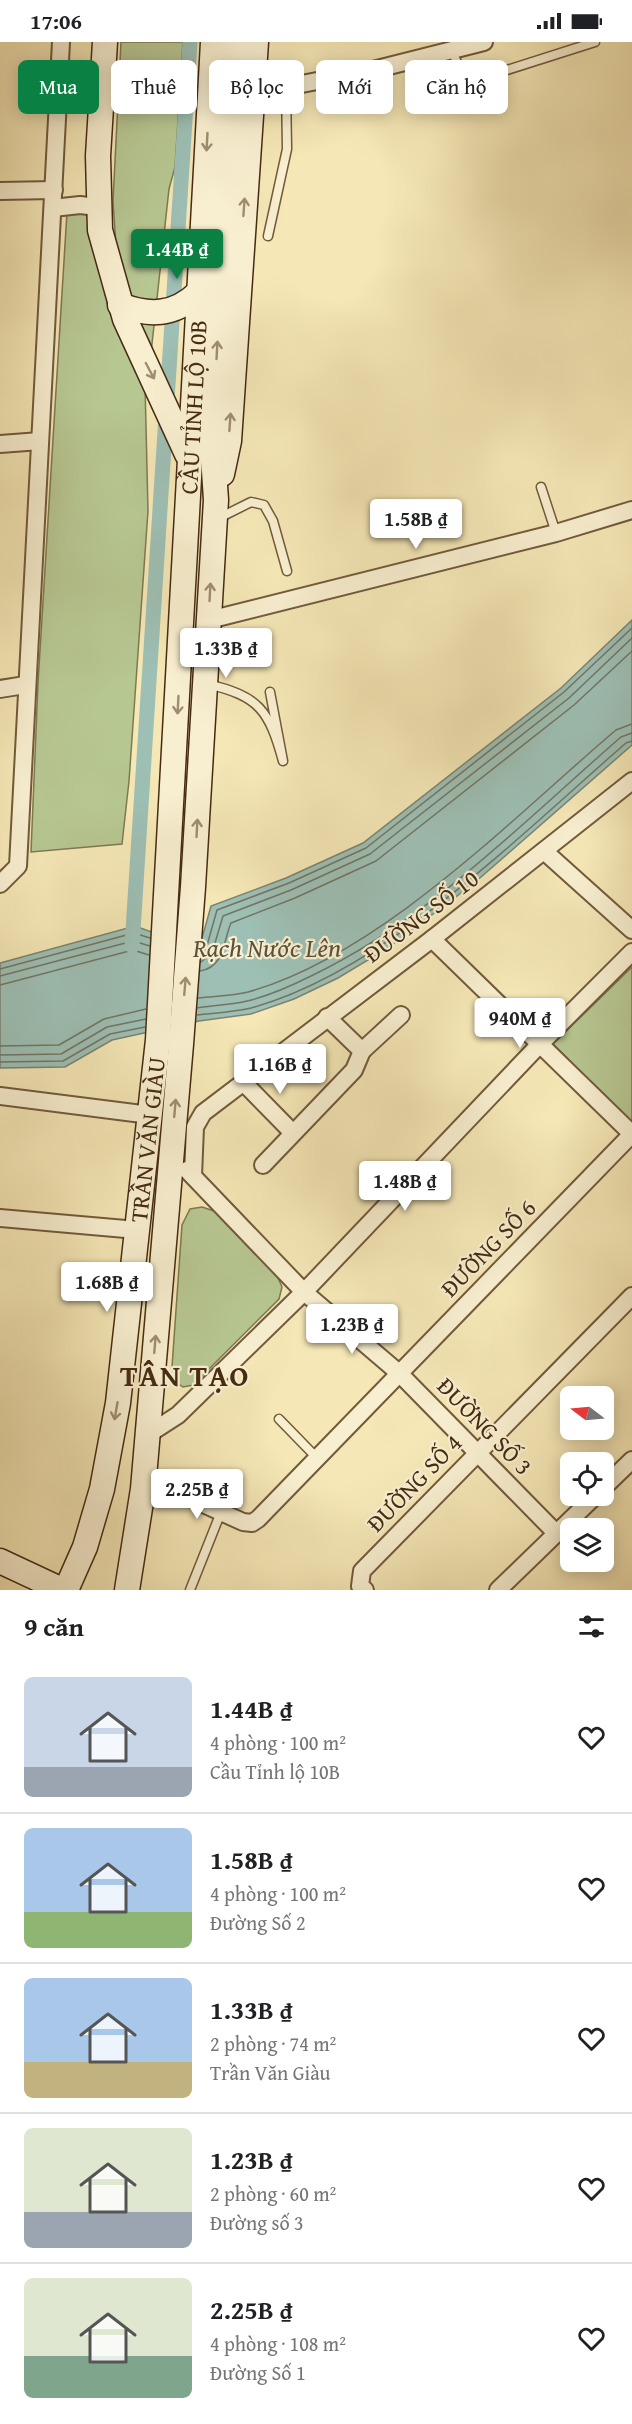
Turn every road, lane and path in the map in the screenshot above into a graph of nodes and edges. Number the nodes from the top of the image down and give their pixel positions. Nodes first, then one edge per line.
1 (61, 42) edge
2 (105, 42) edge
3 (213, 42) edge
4 (233, 42) edge
5 (256, 42) edge
6 (484, 42) edge
7 (595, 42) edge
8 (453, 51) junction
9 (254, 60) edge
10 (457, 60) edge
11 (508, 70) edge
12 (304, 83) edge
13 (250, 114) edge
14 (286, 114) edge
15 (54, 190) junction
16 (0, 191) edge
17 (98, 207) junction
18 (53, 208) junction
19 (268, 236) dead end
20 (198, 293) junction
21 (125, 311) junction
22 (40, 441) junction
23 (0, 444) edge
24 (190, 460) junction
25 (541, 487) dead end
26 (632, 510) edge
27 (215, 511) junction
28 (556, 533) junction
29 (287, 571) dead end
30 (209, 620) junction
31 (205, 684) junction
32 (26, 685) junction
33 (0, 689) edge
34 (270, 692) dead end
35 (632, 781) edge
36 (544, 851) junction
37 (0, 884) edge
38 (632, 930) edge
39 (432, 939) junction
40 (632, 952) edge
41 (401, 1015) dead end
42 (327, 1017) junction
43 (169, 1042) junction
44 (540, 1044) junction
45 (362, 1051) junction
46 (244, 1083) junction
47 (0, 1096) edge
48 (150, 1115) junction
49 (292, 1132) junction
50 (632, 1134) edge
51 (172, 1154) junction
52 (263, 1165) dead end
53 (193, 1176) junction
54 (0, 1218) edge
55 (137, 1230) junction
56 (304, 1292) junction
57 (632, 1296) edge
58 (399, 1373) junction
59 (279, 1419) dead end
60 (147, 1435) junction
61 (477, 1453) junction
62 (317, 1458) junction
63 (632, 1460) edge
64 (614, 1477) edge
65 (143, 1488) junction
66 (584, 1506) edge
67 (221, 1512) junction
68 (556, 1533) junction
69 (0, 1561) edge
70 (363, 1584) edge
71 (62, 1590) edge
72 (66, 1590) edge
73 (128, 1590) edge
74 (190, 1590) edge
75 (498, 1590) edge

1 - 15 street
2 - 17 main road
3 -> 20 main road, CẦU TỈNH LỘ 10B
27 -> 4 main road, CẦU TỈNH LỘ 10B
5 - 9 main road
6 - 8 street
7 - 11 lane
8 - 10 lane
8 - 12 street
27 -> 13 main road
14 - 19 lane
15 - 16 street
15 - 18 street
17 - 18 street
17 - 21 main road
18 - 22 street
20 - 21 main road
20 - 24 main road, CẦU TỈNH LỘ 10B
21 -> 24 main road
22 - 23 street
22 - 32 street
24 -> 43 main road, CẦU TỈNH LỘ 10B
25 - 28 lane
26 - 28 street
27 - 29 lane
30 -> 27 main road
28 - 30 street
30 - 31 main road
31 - 34 lane
43 -> 31 main road
32 - 33 street
32 - 37 street
35 - 36 street, ĐƯỜNG SỐ 10
36 - 38 street
36 - 39 street, ĐƯỜNG SỐ 10
39 - 42 street, ĐƯỜNG SỐ 10
39 - 44 street
40 - 44 street
41 - 45 street
42 - 45 street
42 - 46 street, ĐƯỜNG SỐ 10
43 - 48 main road, TRẦN VĂN GIÀU
51 -> 43 main road, TRẦN VĂN GIÀU
44 - 50 street
44 - 56 street
45 - 49 street
46 - 49 street
46 - 53 street, ĐƯỜNG SỐ 10
47 - 48 street
48 - 55 main road, TRẦN VĂN GIÀU
49 - 52 street
50 - 58 street, ĐƯỜNG SỐ 6
51 - 53 street, ĐƯỜNG SỐ 3
60 -> 51 main road, TRẦN VĂN GIÀU
53 - 56 street, ĐƯỜNG SỐ 3
54 - 55 street
55 -> 72 main road, TRẦN VĂN GIÀU
56 - 58 street, ĐƯỜNG SỐ 3
56 - 60 street
57 - 61 street, ĐƯỜNG SỐ 4
58 - 61 street, ĐƯỜNG SỐ 3
58 - 62 street, ĐƯỜNG SỐ 6
59 - 62 lane
60 - 65 main road, TRẦN VĂN GIÀU
61 - 68 street, ĐƯỜNG SỐ 3
61 - 70 street, ĐƯỜNG SỐ 4
62 - 67 street, ĐƯỜNG SỐ 6
63 - 64 street
65 - 67 street
65 - 73 main road, TRẦN VĂN GIÀU
66 - 68 street
67 - 74 lane
68 - 75 street
69 - 71 main road

